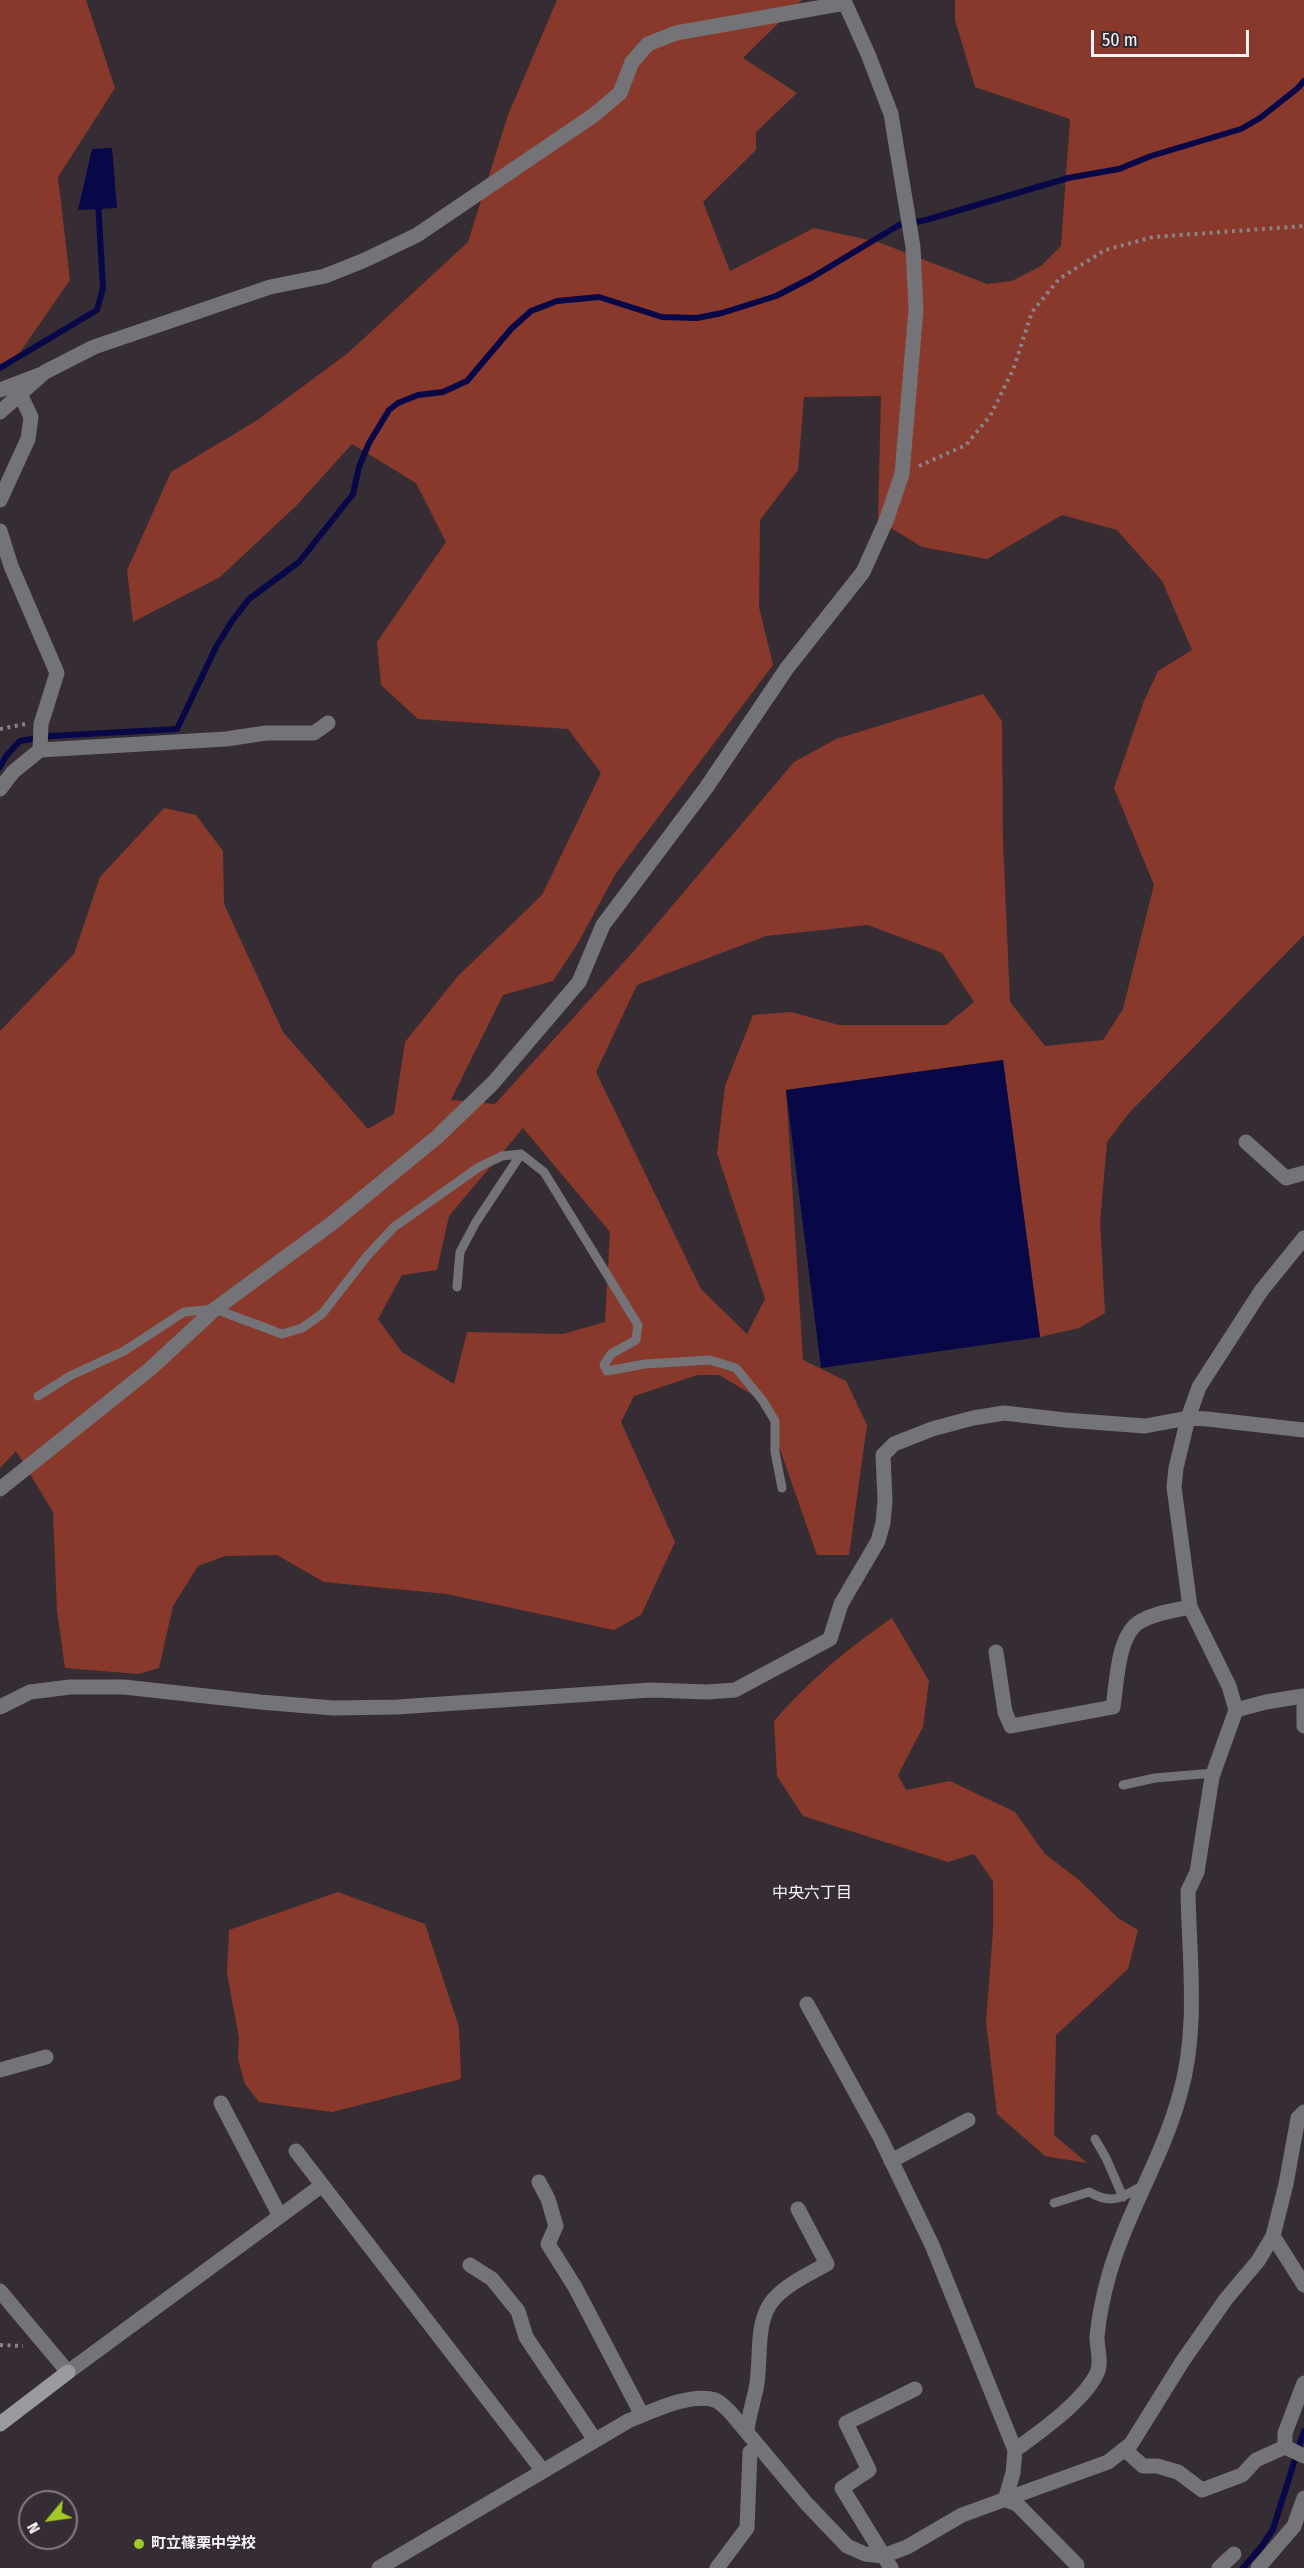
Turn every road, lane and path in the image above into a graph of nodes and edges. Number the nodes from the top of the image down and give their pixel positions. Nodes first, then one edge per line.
1 (1304, 226) edge
2 (45, 372) junction
3 (0, 390) edge
4 (21, 396) junction
5 (0, 412) edge
6 (902, 474) junction
7 (0, 500) edge
8 (0, 531) edge
9 (41, 723) junction
10 (328, 723) dead end
11 (0, 729) edge
12 (40, 750) junction
13 (0, 789) edge
14 (1246, 1142) dead end
15 (521, 1154) junction
16 (1304, 1173) edge
17 (1304, 1238) edge
18 (457, 1287) dead end
19 (215, 1309) junction
20 (38, 1396) dead end
21 (1188, 1418) junction
22 (1304, 1430) edge
23 (782, 1488) dead end
24 (0, 1489) edge
25 (1190, 1607) junction
26 (996, 1652) dead end
27 (1304, 1696) edge
28 (0, 1707) edge
29 (1236, 1710) junction
30 (1304, 1726) edge
31 (1214, 1773) junction
32 (1123, 1785) dead end
33 (807, 2004) dead end
34 (46, 2057) dead end
35 (0, 2070) edge
36 (221, 2103) dead end
37 (1304, 2112) edge
38 (968, 2120) dead end
39 (1095, 2139) dead end
40 (296, 2151) dead end
41 (891, 2161) junction
42 (539, 2182) dead end
43 (1144, 2185) junction
44 (321, 2186) junction
45 (1123, 2197) junction
46 (1054, 2203) dead end
47 (798, 2209) dead end
48 (280, 2216) junction
49 (1273, 2236) junction
50 (470, 2265) dead end
51 (1304, 2284) edge
52 (0, 2291) edge
53 (68, 2372) junction
54 (1304, 2383) edge
55 (915, 2389) dead end
56 (642, 2415) junction
57 (0, 2424) edge
58 (747, 2430) junction
59 (595, 2440) junction
60 (1285, 2447) junction
61 (1124, 2449) junction
62 (1015, 2450) junction
63 (750, 2452) dead end
64 (1304, 2456) edge
65 (543, 2471) junction
66 (1304, 2498) edge
67 (1005, 2500) junction
68 (1234, 2554) dead end
69 (887, 2562) edge
70 (1077, 2565) dead end
71 (379, 2568) edge
72 (717, 2568) edge
73 (1219, 2568) edge
74 (1258, 2568) edge

1 - 6 path
2 - 3 street
2 - 4 street
2 - 6 street
4 - 5 street
4 - 7 street
6 - 19 street
8 - 9 street
9 - 11 path
9 - 12 street
10 - 12 street
12 - 13 street
14 - 16 street
15 - 18 lane
15 - 19 lane
15 - 23 lane
17 - 21 street
19 - 20 lane
19 - 24 street
21 - 22 street
21 - 25 street
21 - 28 street
25 - 26 street
25 - 29 street
27 - 29 street
27 - 30 street
29 - 31 street
31 - 32 lane
31 - 43 street
33 - 41 street
34 - 35 street
36 - 48 street
37 - 49 street
38 - 41 street
39 - 45 lane
40 - 44 street
41 - 62 street
42 - 56 street
43 - 45 lane
43 - 62 street
44 - 48 street
44 - 65 street
45 - 46 lane
47 - 58 street
48 - 53 street
49 - 51 street
49 - 61 street
50 - 59 street
52 - 53 street
53 - 57 street
54 - 60 street
55 - 69 street
56 - 58 street
56 - 59 street
58 - 69 street
59 - 65 street
60 - 61 street
60 - 64 street
61 - 67 street
62 - 67 street
63 - 72 street
65 - 71 street
66 - 74 street
67 - 69 street
67 - 70 street
68 - 73 street

